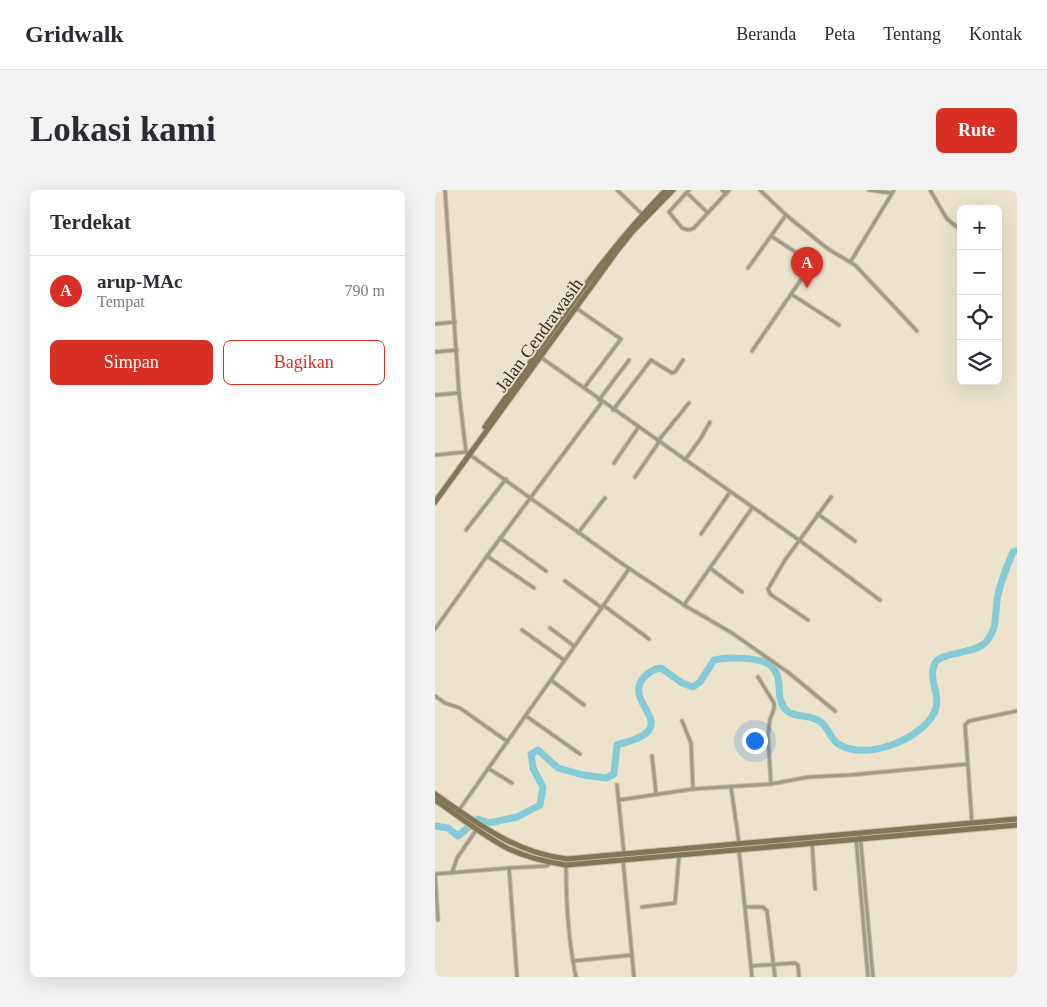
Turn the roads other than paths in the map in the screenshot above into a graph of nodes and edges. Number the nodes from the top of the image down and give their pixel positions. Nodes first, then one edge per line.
1 (445, 190) edge
2 (617, 190) edge
3 (666, 190) edge
4 (673, 190) edge
5 (722, 190) edge
6 (729, 190) edge
7 (869, 190) edge
8 (930, 190) edge
9 (688, 191) edge
10 (762, 191) edge
11 (892, 192) edge
12 (726, 194) junction
13 (708, 213) junction
14 (642, 214) junction
15 (785, 216) junction
16 (957, 227) edge
17 (771, 236) junction
18 (851, 261) junction
19 (748, 268) dead end
20 (791, 294) junction
21 (575, 308) junction
22 (455, 322) junction
23 (435, 324) edge
24 (839, 325) dead end
25 (917, 332) dead end
26 (457, 350) junction
27 (752, 351) dead end
28 (435, 352) edge
29 (538, 356) junction
30 (629, 360) dead end
31 (683, 360) dead end
32 (584, 388) junction
33 (459, 393) junction
34 (435, 395) edge
35 (601, 401) junction
36 (689, 403) dead end
37 (613, 410) junction
38 (710, 422) dead end
39 (638, 428) junction
40 (659, 442) junction
41 (467, 453) junction
42 (435, 455) edge
43 (685, 460) junction
44 (614, 463) dead end
45 (635, 478) dead end
46 (506, 479) junction
47 (730, 492) junction
48 (435, 496) edge
49 (831, 497) dead end
50 (530, 498) junction
51 (605, 498) dead end
52 (435, 502) edge
53 (753, 508) junction
54 (818, 514) junction
55 (466, 530) dead end
56 (578, 533) junction
57 (701, 534) dead end
58 (500, 538) junction
59 (799, 540) junction
60 (855, 541) dead end
61 (487, 556) junction
62 (710, 568) junction
63 (629, 569) junction
64 (546, 571) dead end
65 (565, 581) dead end
66 (533, 588) dead end
67 (742, 592) dead end
68 (880, 600) dead end
69 (684, 605) junction
70 (603, 607) junction
71 (808, 620) dead end
72 (550, 628) dead end
73 (435, 629) edge
74 (522, 630) dead end
75 (649, 639) dead end
76 (574, 646) junction
77 (564, 660) junction
78 (758, 677) dead end
79 (551, 680) junction
80 (435, 696) edge
81 (584, 705) dead end
82 (1017, 711) edge
83 (835, 712) dead end
84 (526, 716) junction
85 (682, 721) dead end
86 (508, 742) junction
87 (581, 754) dead end
88 (652, 756) dead end
89 (968, 764) junction
90 (489, 769) junction
91 (512, 783) dead end
92 (771, 784) junction
93 (617, 785) dead end
94 (731, 787) junction
95 (693, 789) junction
96 (656, 793) junction
97 (435, 794) edge
98 (435, 800) edge
99 (619, 800) junction
100 (459, 810) junction
101 (1017, 819) edge
102 (469, 820) junction
103 (972, 823) junction
104 (1017, 825) edge
105 (476, 826) junction
106 (492, 835) junction
107 (858, 836) junction
108 (812, 842) junction
109 (739, 847) junction
110 (679, 856) junction
111 (624, 857) junction
112 (551, 862) junction
113 (565, 865) junction
114 (509, 868) junction
115 (453, 873) junction
116 (435, 874) edge
117 (815, 889) dead end
118 (745, 907) junction
119 (642, 908) dead end
120 (438, 920) dead end
121 (632, 955) junction
122 (573, 961) junction
123 (774, 964) junction
124 (751, 966) junction
125 (517, 977) edge
126 (576, 977) edge
127 (634, 977) edge
128 (752, 977) edge
129 (775, 977) edge
130 (799, 977) edge
131 (868, 977) edge
132 (873, 977) edge

1 - 22 street
2 - 14 street
3 - 14 street, Jalan Cendrawasih
4 - 21 street, Jalan Cendrawasih
5 - 12 street
6 - 12 street
7 - 11 street
8 - 16 street
9 - 13 street
9 - 13 street
10 - 15 street
11 - 18 street
12 - 13 street
14 - 29 street, Jalan Cendrawasih
15 - 17 street
15 - 18 street
17 - 19 street
17 - 20 street
18 - 25 street
20 - 24 street
20 - 27 street
21 - 29 street, Jalan Cendrawasih
21 - 32 street
22 - 23 street
22 - 26 street
26 - 28 street
26 - 33 street
29 - 32 street
29 - 41 street, Jalan Cendrawasih
30 - 35 street
31 - 37 street
32 - 35 street
33 - 34 street
33 - 41 street
35 - 37 street
35 - 50 street
36 - 40 street
37 - 39 street
38 - 43 street
39 - 40 street
39 - 44 street
40 - 43 street
40 - 45 street
41 - 42 street
41 - 46 street
41 - 48 street, Jalan Cendrawasih
41 - 52 street, Jalan Cendrawasih
43 - 47 street
46 - 50 street
46 - 55 street
47 - 53 street
47 - 57 street
49 - 54 street
50 - 56 street
50 - 58 street
51 - 56 street
53 - 59 street
53 - 62 street
54 - 59 street
54 - 60 street
56 - 63 street
58 - 61 street
58 - 64 street
59 - 68 street
59 - 71 street
61 - 66 street
61 - 73 street
62 - 67 street
62 - 69 street
63 - 69 street
63 - 70 street
65 - 70 street
69 - 83 street
70 - 75 street
70 - 76 street
72 - 76 street
74 - 77 street
76 - 77 street
77 - 79 street
78 - 92 street
79 - 81 street
79 - 84 street
80 - 86 street
82 - 89 street
84 - 86 street
84 - 87 street
85 - 95 street
86 - 90 street
88 - 96 street
89 - 92 street
89 - 103 street
90 - 91 street
90 - 100 street
92 - 94 street
93 - 99 street
94 - 95 street
94 - 109 street
95 - 96 street
96 - 99 street
97 - 100 street
98 - 102 street
99 - 111 street
100 - 102 street
101 - 103 street
102 - 105 street
103 - 107 street
104 - 107 street
105 - 106 street
105 - 115 street
106 - 111 street
106 - 112 street
107 - 108 street
107 - 109 street
107 - 131 street
107 - 132 street
108 - 109 street
108 - 117 street
109 - 110 street
109 - 111 street
109 - 118 street
110 - 111 street
110 - 119 street
111 - 113 street
111 - 121 street
112 - 113 street
112 - 114 street
113 - 122 street
114 - 115 street
114 - 125 street
115 - 116 street
116 - 120 street
118 - 123 street
118 - 124 street
121 - 122 street
121 - 127 street
122 - 126 street
123 - 124 street
123 - 129 street
123 - 130 street
124 - 128 street

